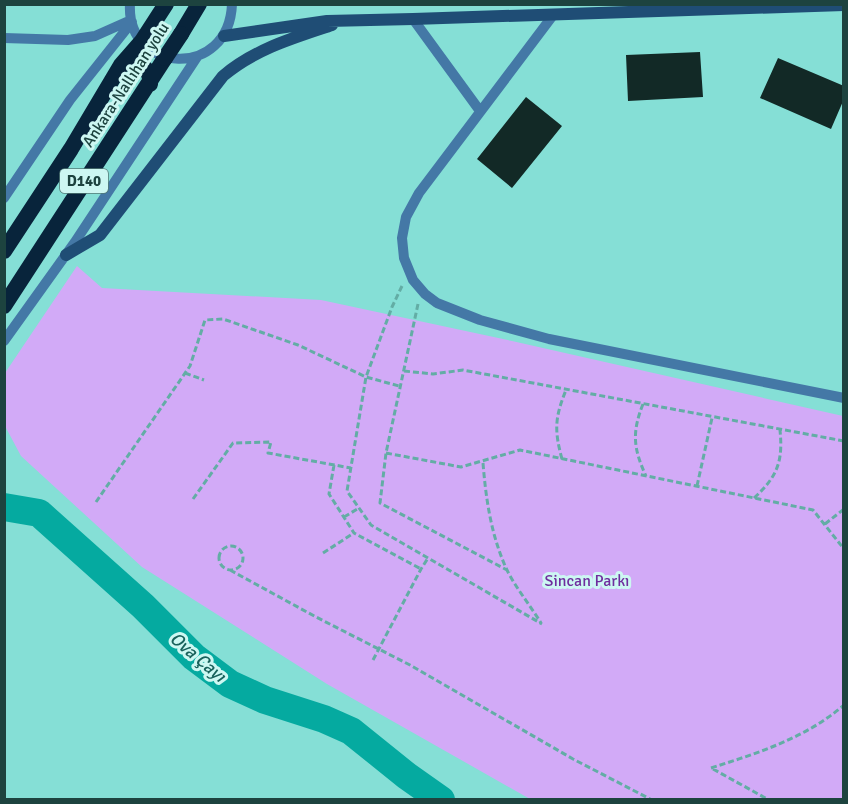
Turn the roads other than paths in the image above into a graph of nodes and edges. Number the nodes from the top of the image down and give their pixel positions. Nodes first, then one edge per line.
1 (130, 4) edge
2 (166, 4) edge
3 (199, 4) edge
4 (232, 4) edge
5 (843, 5) edge
6 (554, 14) junction
7 (350, 19) junction
8 (413, 19) junction
9 (132, 21) junction
10 (224, 36) junction
11 (4, 38) edge
12 (197, 57) junction
13 (122, 65) junction
14 (150, 84) junction
15 (480, 111) junction
16 (4, 198) edge
17 (4, 251) edge
18 (66, 255) junction
19 (4, 306) edge
20 (4, 341) edge
21 (843, 398) edge

1 - 9 street
2 - 13 highway, Ankara-Nallıhan yolu / D140
3 - 14 highway, Ankara-Nallıhan yolu / D140, bridge
4 - 10 street
5 - 6 main road
6 - 8 main road
6 - 15 street
7 - 8 main road
7 - 10 main road
7 - 18 main road
8 - 15 street
9 - 11 street
9 - 12 street
9 - 16 street
10 - 12 street
12 - 18 street
13 - 14 highway
13 - 17 highway, Ankara-Nallıhan yolu / D140
14 - 19 highway, Ankara-Nallıhan yolu / D140
15 - 21 street
18 - 20 street

